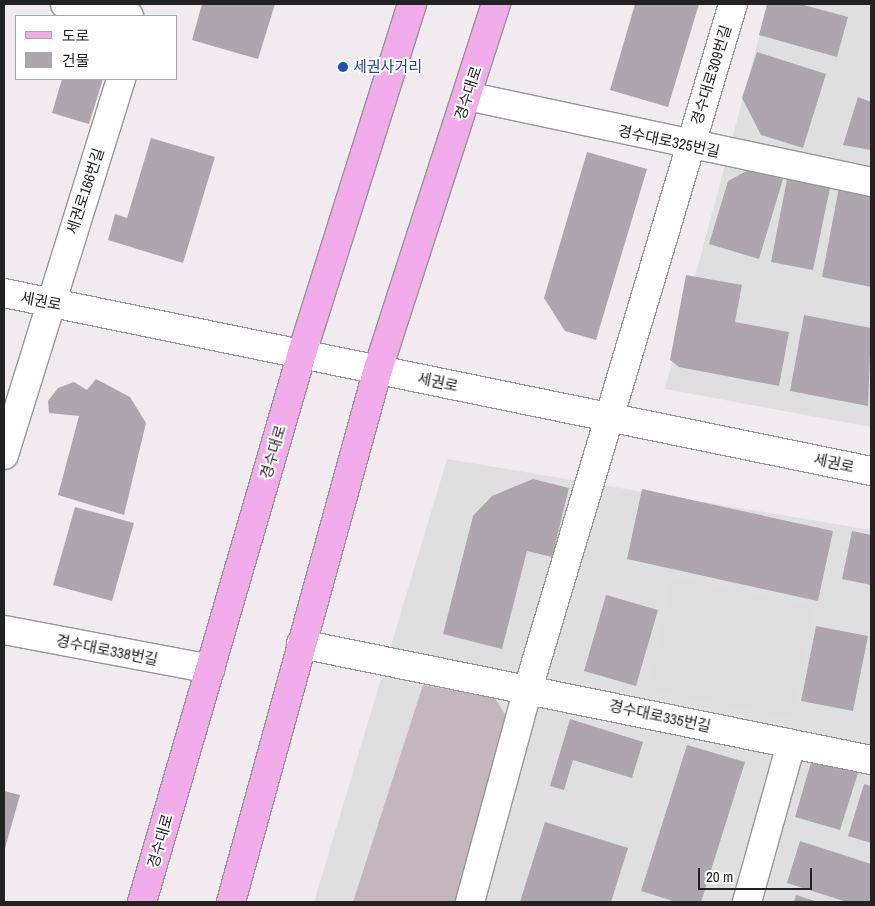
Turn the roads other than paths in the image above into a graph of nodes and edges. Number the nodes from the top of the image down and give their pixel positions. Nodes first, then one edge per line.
1 (66, 4) edge
2 (412, 4) edge
3 (496, 4) edge
4 (733, 4) edge
5 (124, 15) edge
6 (120, 80) edge
7 (467, 96) junction
8 (690, 146) junction
9 (871, 182) edge
10 (4, 293) edge
11 (50, 303) junction
12 (302, 352) junction
13 (378, 369) junction
14 (613, 418) junction
15 (4, 456) edge
16 (871, 471) edge
17 (4, 630) edge
18 (301, 644) junction
19 (210, 670) junction
20 (528, 689) junction
21 (792, 744) junction
22 (871, 760) edge
23 (142, 902) edge
24 (231, 902) edge
25 (470, 902) edge
26 (747, 902) edge

1 - 5 street
2 - 12 main road, 경수대로
3 - 7 main road, 경수대로
4 - 8 street, 경수대로309번길
6 - 11 street, 세권로166번길
7 - 8 street, 경수대로325번길
7 - 13 main road, 경수대로
8 - 9 street, 경수대로325번길
8 - 14 street, 경수대로309번길
10 - 11 street, 세권로
11 - 12 street, 세권로
11 - 15 street, 세권로166번길
12 - 13 street, 세권로
12 - 19 main road, 경수대로
13 - 14 street, 세권로
13 - 18 main road, 경수대로
14 - 16 street, 세권로
14 - 20 street, 경수대로309번길
17 - 19 street, 경수대로338번길
18 - 20 street, 경수대로335번길
18 - 24 main road, 경수대로
19 - 23 main road, 경수대로
20 - 21 street, 경수대로335번길
20 - 25 street
21 - 22 street, 경수대로335번길
21 - 26 street

